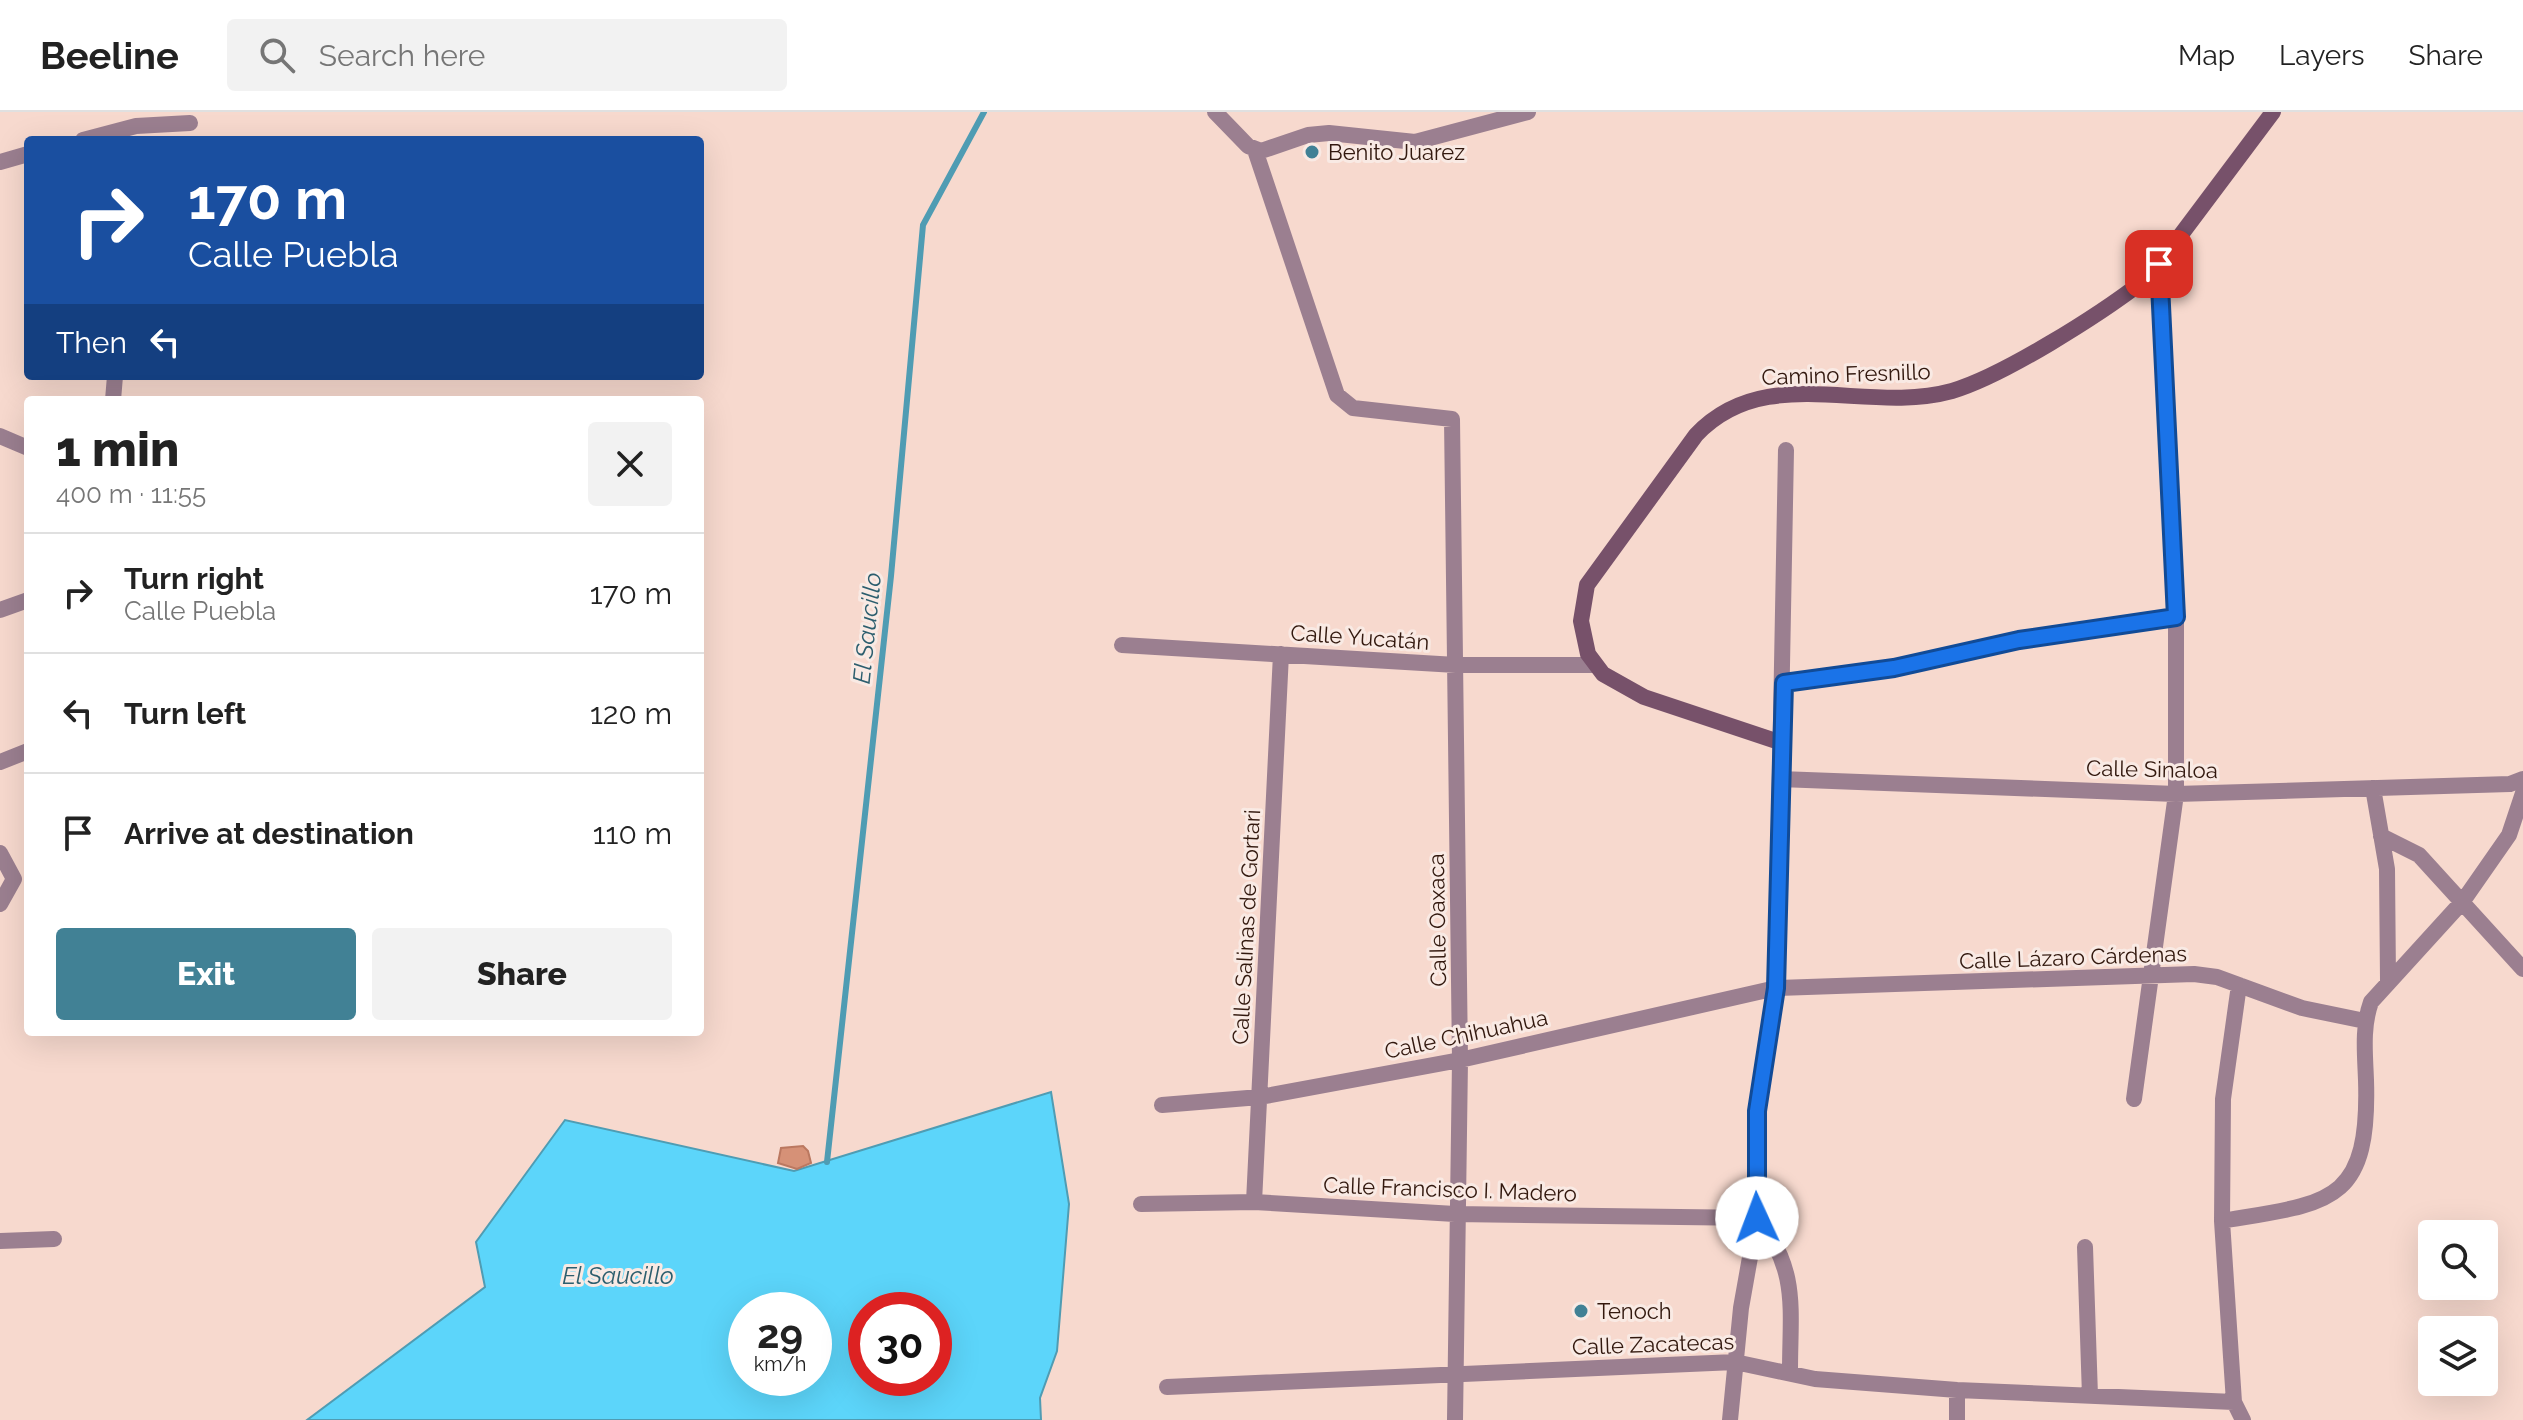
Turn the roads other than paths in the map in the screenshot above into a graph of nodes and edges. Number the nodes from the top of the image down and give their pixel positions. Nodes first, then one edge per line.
1 (1215, 112) edge
2 (1528, 112) edge
3 (2273, 112) edge
4 (190, 125) edge
5 (135, 133) edge
6 (113, 136) edge
7 (1255, 150) junction
8 (24, 155) edge
9 (0, 162) edge
10 (2159, 264) junction
11 (0, 436) edge
12 (24, 446) edge
13 (1786, 450) dead end
14 (24, 601) edge
15 (0, 610) edge
16 (2176, 617) junction
17 (1122, 645) dead end
18 (1281, 654) junction
19 (1456, 665) junction
20 (1595, 665) junction
21 (1784, 683) junction
22 (1782, 743) junction
23 (24, 753) edge
24 (0, 762) edge
25 (1780, 779) junction
26 (2523, 779) edge
27 (2373, 788) junction
28 (2523, 793) edge
29 (2176, 794) junction
30 (2381, 836) junction
31 (0, 853) edge
32 (2463, 901) junction
33 (0, 904) edge
34 (2523, 969) edge
35 (2152, 975) junction
36 (2388, 981) junction
37 (2239, 985) junction
38 (1776, 988) junction
39 (2365, 1021) junction
40 (1460, 1060) junction
41 (1260, 1097) junction
42 (2134, 1099) dead end
43 (1162, 1105) dead end
44 (1254, 1202) junction
45 (1141, 1204) dead end
46 (1455, 1214) junction
47 (1757, 1218) junction
48 (2222, 1221) junction
49 (54, 1239) dead end
50 (0, 1241) edge
51 (2085, 1247) dead end
52 (1735, 1362) junction
53 (1790, 1371) junction
54 (1453, 1373) junction
55 (1167, 1387) dead end
56 (1957, 1390) junction
57 (2090, 1396) junction
58 (2234, 1402) junction
59 (1455, 1420) edge
60 (1730, 1420) edge
61 (1957, 1420) edge
62 (2243, 1420) edge

1 - 7 street
2 - 7 street
3 - 10 street, Camino Fresnillo
4 - 5 street
5 - 6 street
7 - 19 street, Calle Oaxaca
8 - 9 street
10 - 16 street
10 - 20 street, Camino Fresnillo
11 - 12 street
13 - 21 street
14 - 15 street
16 - 21 street
16 - 29 street
17 - 18 street, Calle Yucatán
18 - 19 street, Calle Yucatán
18 - 41 street, Calle Salinas de Gortari
19 - 20 street, Calle Yucatán
19 - 40 street, Calle Oaxaca
20 - 22 street
21 - 22 street
22 - 25 street
23 - 24 street
25 - 29 street, Calle Sinaloa
25 - 38 street
26 - 27 street, Calle Sinaloa
27 - 29 street, Calle Sinaloa
27 - 30 street
28 - 32 street
29 - 35 street
30 - 32 street
30 - 36 street
31 - 33 street
32 - 34 street
32 - 36 street
35 - 37 street, Calle Lázaro Cárdenas
35 - 38 street, Calle Lázaro Cárdenas
35 - 42 street
36 - 39 street
37 - 39 street, Calle Lázaro Cárdenas
37 - 48 street
38 - 40 street, Calle Chihuahua
38 - 47 street
39 - 48 street
40 - 41 street, Calle Chihuahua
40 - 46 street, Calle Oaxaca
41 - 43 street, Calle Chihuahua
41 - 44 street, Calle Salinas de Gortari
44 - 45 street, Calle Francisco I. Madero
44 - 46 street, Calle Francisco I. Madero
46 - 47 street, Calle Francisco I. Madero
46 - 54 street, Calle Oaxaca
47 - 52 street
47 - 53 street
48 - 58 street
49 - 50 street
51 - 57 street
52 - 53 street, Calle Zacatecas
52 - 54 street, Calle Zacatecas
52 - 60 street
53 - 56 street, Calle Zacatecas
54 - 55 street, Calle Zacatecas
54 - 59 street, Calle Oaxaca
56 - 57 street, Calle Zacatecas
56 - 61 street
57 - 58 street, Calle Zacatecas
58 - 62 street

